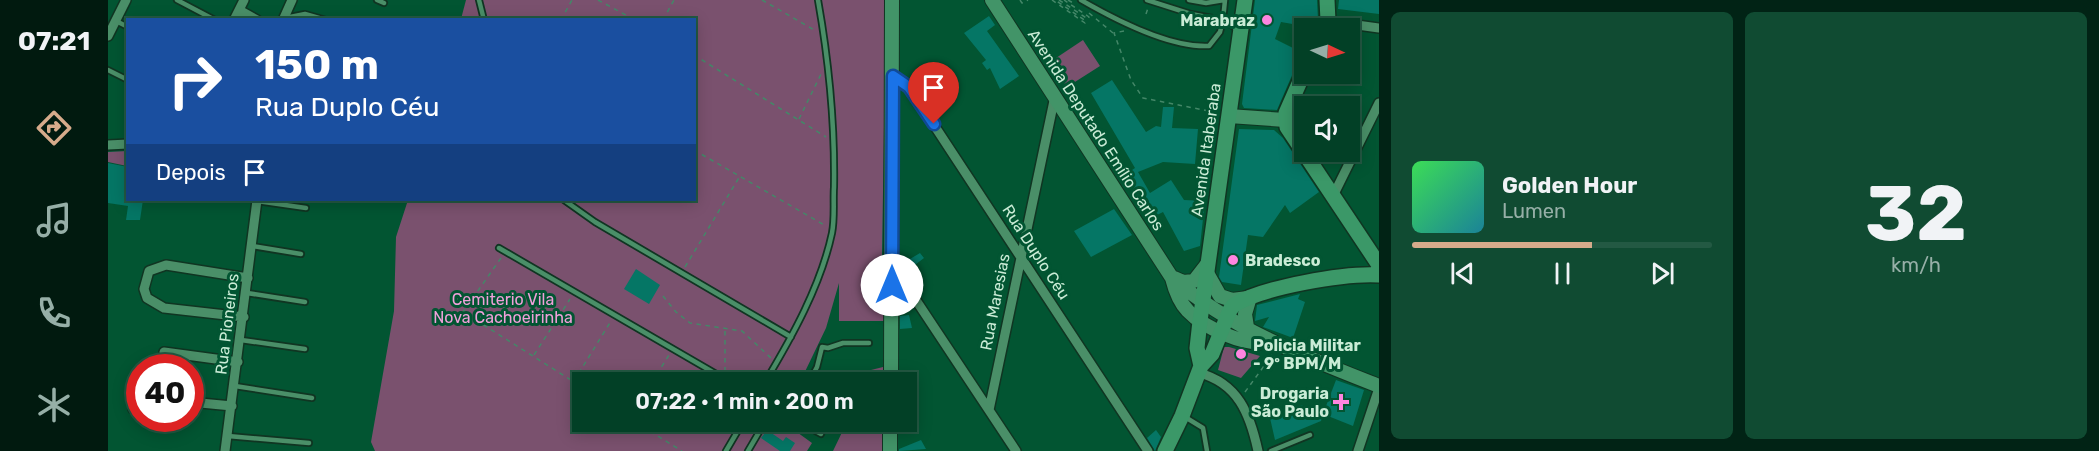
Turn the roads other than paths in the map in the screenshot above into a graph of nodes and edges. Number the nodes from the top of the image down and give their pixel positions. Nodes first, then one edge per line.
1 (126, 0) edge
2 (177, 0) edge
3 (243, 0) edge
4 (292, 0) edge
5 (377, 0) edge
6 (479, 0) edge
7 (818, 0) edge
8 (892, 0) edge
9 (992, 0) edge
10 (1081, 0) edge
11 (1147, 0) edge
12 (1190, 0) edge
13 (1225, 0) edge
14 (1245, 0) edge
15 (1327, 0) edge
16 (384, 3) dead end
17 (238, 10) junction
18 (210, 18) edge
19 (235, 18) edge
20 (252, 18) edge
21 (283, 18) edge
22 (287, 18) edge
23 (319, 18) edge
24 (484, 18) edge
25 (1326, 18) edge
26 (1223, 20) junction
27 (116, 21) junction
28 (126, 26) edge
29 (1360, 27) edge
30 (1379, 28) edge
31 (1240, 32) junction
32 (108, 36) edge
33 (108, 70) edge
34 (893, 76) junction
35 (126, 79) edge
36 (1298, 84) edge
37 (1055, 95) junction
38 (1379, 103) edge
39 (1221, 114) junction
40 (1285, 120) junction
41 (126, 144) edge
42 (108, 145) edge
43 (1333, 196) junction
44 (257, 201) edge
45 (263, 201) edge
46 (565, 201) edge
47 (306, 208) dead end
48 (252, 246) junction
49 (499, 248) dead end
50 (301, 254) dead end
51 (1020, 254) junction
52 (892, 264) junction
53 (1379, 265) edge
54 (1208, 268) junction
55 (1379, 275) edge
56 (248, 278) junction
57 (1172, 278) junction
58 (247, 293) junction
59 (1250, 297) junction
60 (305, 302) dead end
61 (1202, 304) junction
62 (1227, 316) junction
63 (244, 317) junction
64 (1200, 321) junction
65 (1247, 327) junction
66 (1220, 332) junction
67 (791, 337) junction
68 (241, 340) junction
69 (869, 343) dead end
70 (1273, 343) junction
71 (305, 349) dead end
72 (164, 352) dead end
73 (238, 363) junction
74 (1200, 369) junction
75 (712, 372) edge
76 (771, 372) edge
77 (814, 372) edge
78 (891, 372) edge
79 (235, 386) junction
80 (1379, 387) edge
81 (312, 398) dead end
82 (204, 403) edge
83 (232, 406) junction
84 (989, 410) junction
85 (1182, 416) junction
86 (736, 432) edge
87 (759, 432) edge
88 (817, 432) edge
89 (890, 432) edge
90 (821, 434) dead end
91 (1310, 435) dead end
92 (228, 436) junction
93 (309, 442) dead end
94 (225, 451) edge
95 (726, 451) edge
96 (748, 451) edge
97 (890, 451) edge
98 (1016, 451) edge
99 (1148, 451) edge
100 (1165, 451) edge
101 (1207, 451) edge
102 (1258, 451) edge
103 (1271, 451) edge
104 (1358, 451) edge

1 - 27 street
2 - 18 lane
3 - 17 street
4 - 21 street
5 - 16 lane
6 - 24 lane
7 - 67 lane
8 - 34 main road
9 - 37 main road, Avenida Deputado Emílio Carlos
10 - 26 lane
11 - 26 lane
12 - 13 lane
13 - 26 lane
14 - 31 main road, Avenida Itaberaba
15 - 25 main road
17 - 19 street
17 - 20 street
22 - 23 lane
26 - 31 lane
27 - 28 lane
27 - 32 street
29 - 30 street
31 - 39 main road, Avenida Itaberaba
33 - 35 lane
34 - 51 street, Rua Duplo Céu
34 - 52 main road
36 - 40 main road
37 - 51 street, Rua Maresias
37 - 57 main road, Avenida Deputado Emílio Carlos
38 - 43 street
39 - 40 main road
39 - 54 main road, Avenida Itaberaba
40 - 43 main road
41 - 42 street
43 - 53 main road
44 - 48 street, Rua Pioneiros
45 - 47 lane
46 - 67 lane
48 - 50 lane
48 - 56 street, Rua Pioneiros
49 - 75 lane
51 - 84 street, Rua Maresias
51 - 99 street, Rua Duplo Céu
52 - 78 main road
52 - 84 street
54 - 57 main road
54 - 59 main road
54 - 61 main road, Avenida Itaberaba
55 - 59 main road
56 - 58 street, Rua Pioneiros
56 - 63 street
57 - 61 main road, Avenida Deputado Emílio Carlos
57 - 64 main road, Avenida Deputado Emílio Carlos
58 - 60 lane
58 - 63 street, Rua Pioneiros
59 - 62 main road
59 - 65 main road
61 - 62 main road, Avenida Deputado Emílio Carlos
61 - 64 main road, Avenida Itaberaba
62 - 65 main road, Avenida Deputado Emílio Carlos
62 - 66 main road
63 - 68 street, Rua Pioneiros
64 - 66 main road, Avenida Deputado Emílio Carlos
64 - 74 main road, Avenida Itaberaba
65 - 70 main road, Avenida Deputado Emílio Carlos
66 - 70 main road, Avenida Deputado Emílio Carlos
66 - 74 main road
67 - 76 lane
68 - 71 lane
68 - 73 street, Rua Pioneiros
69 - 77 lane
70 - 80 main road
72 - 73 street
73 - 79 street, Rua Pioneiros
74 - 85 main road
74 - 102 street
79 - 81 lane
79 - 83 street, Rua Pioneiros
80 - 104 street
82 - 83 street
83 - 92 street, Rua Pioneiros
84 - 98 street
85 - 100 main road
85 - 101 lane
86 - 95 lane
87 - 96 lane
88 - 90 lane
89 - 97 main road
91 - 103 lane
92 - 93 lane
92 - 94 street, Rua Pioneiros

